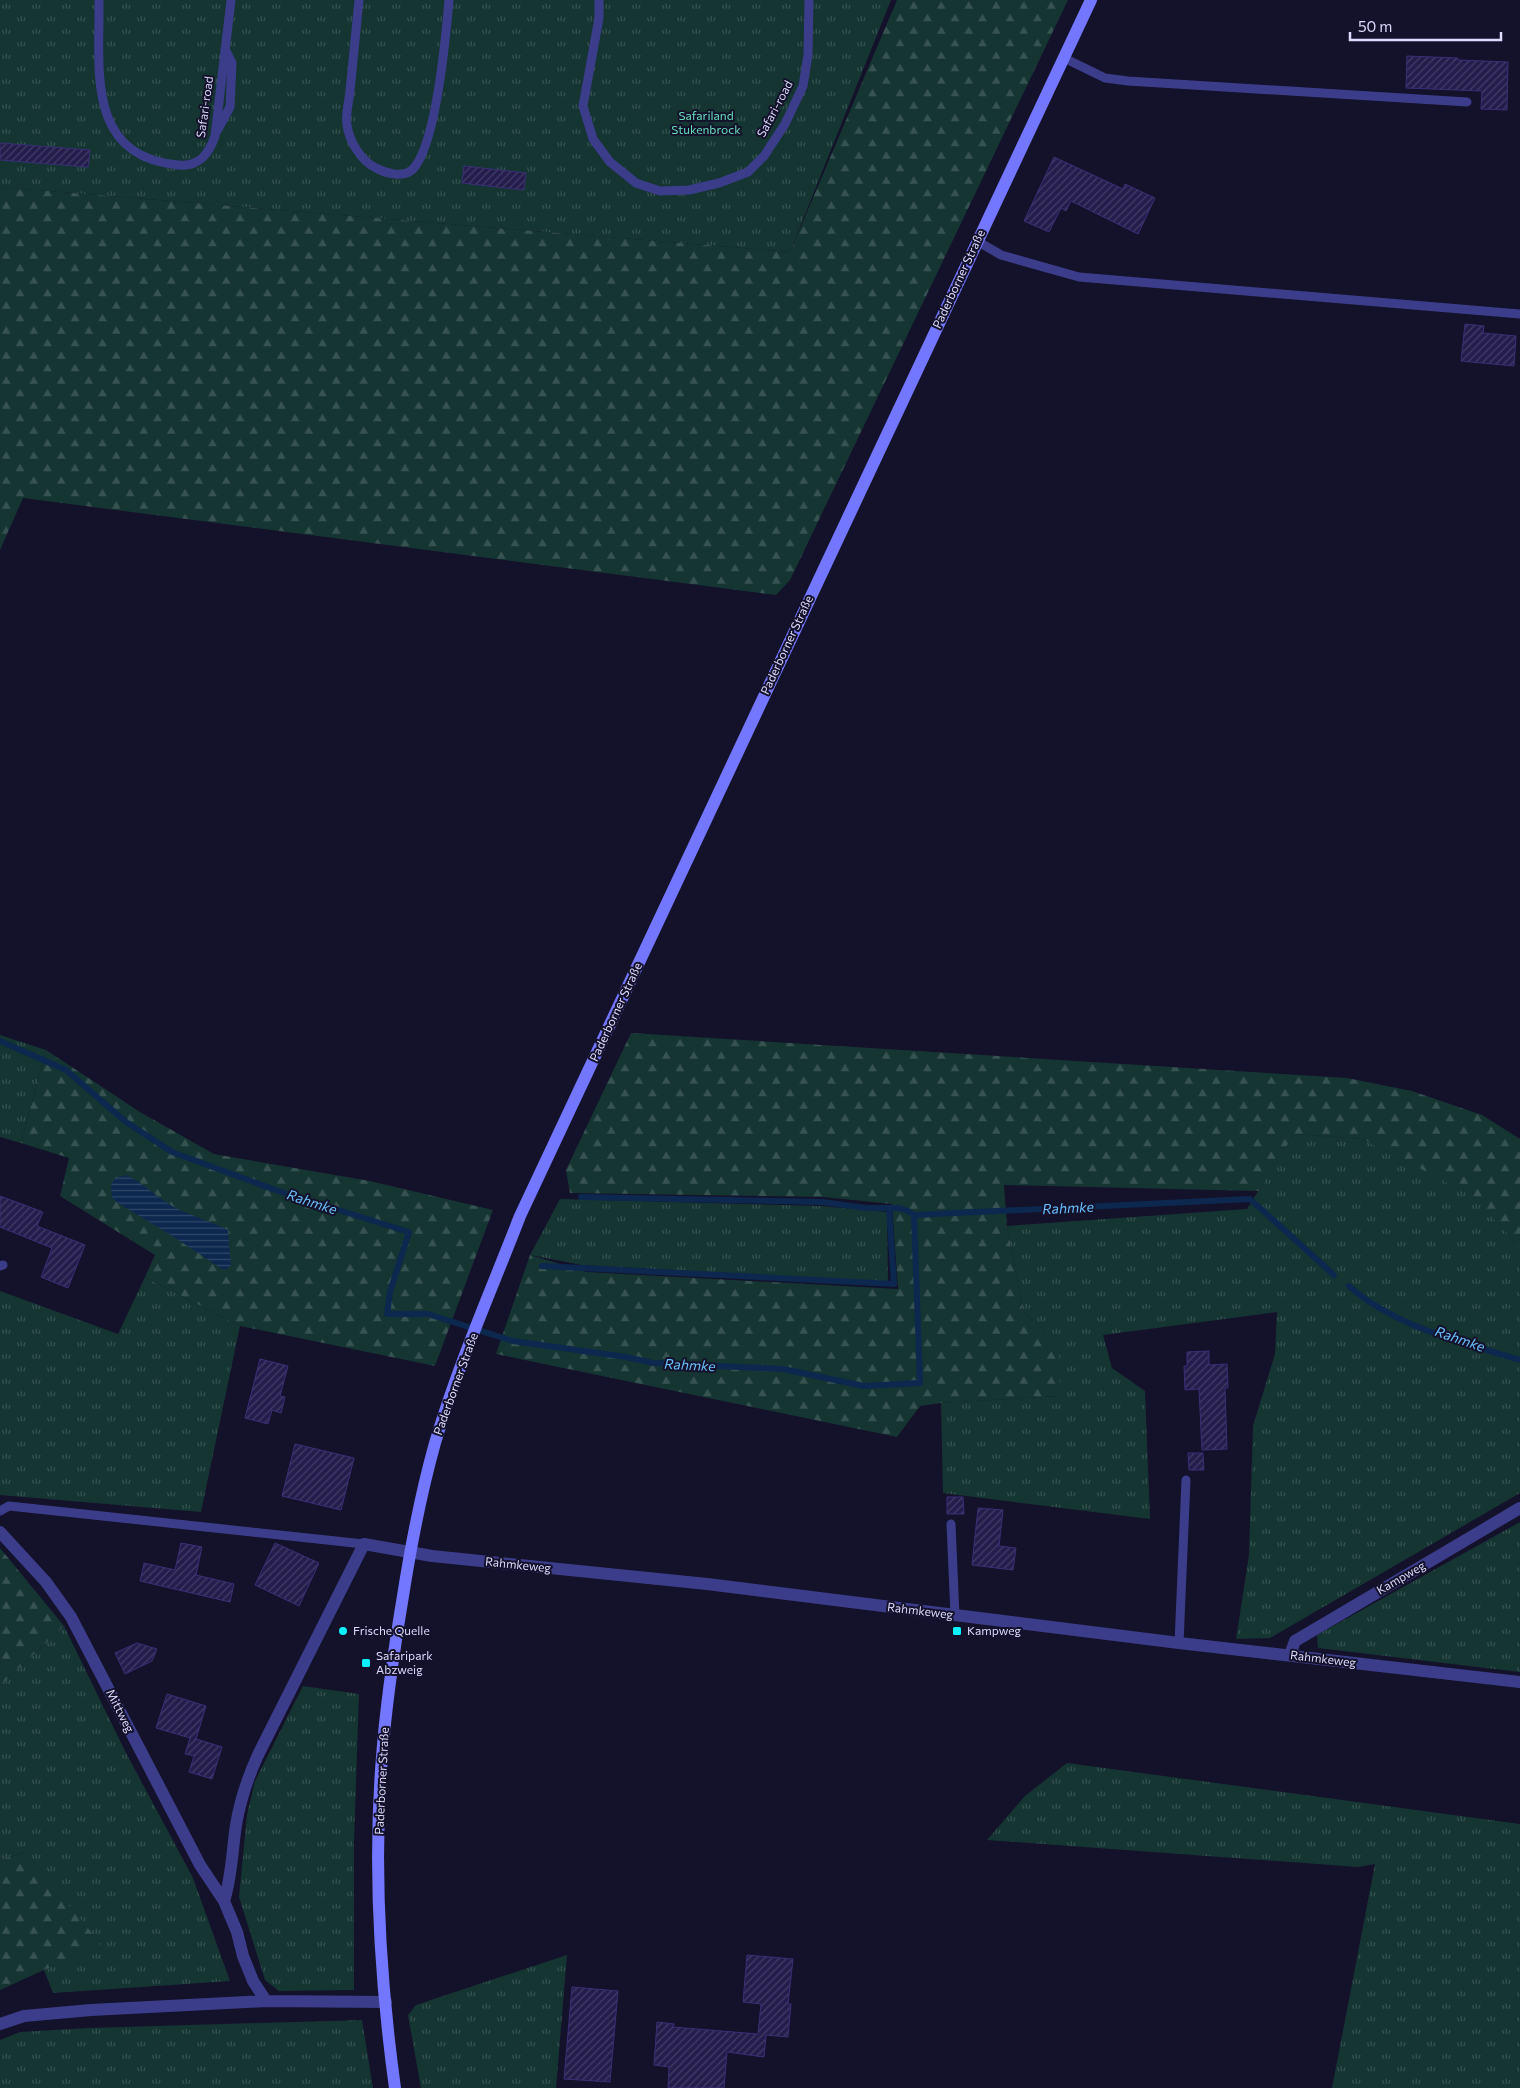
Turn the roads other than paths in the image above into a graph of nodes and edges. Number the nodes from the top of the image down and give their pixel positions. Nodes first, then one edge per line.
1 (99, 0) edge
2 (231, 0) edge
3 (359, 0) edge
4 (449, 0) edge
5 (599, 0) edge
6 (809, 0) edge
7 (1091, 0) edge
8 (1064, 58) junction
9 (1467, 102) dead end
10 (977, 241) junction
11 (1520, 314) edge
12 (1186, 1480) dead end
13 (1520, 1508) edge
14 (0, 1512) edge
15 (951, 1524) dead end
16 (0, 1532) edge
17 (364, 1544) junction
18 (410, 1551) junction
19 (955, 1616) junction
20 (1179, 1643) junction
21 (1290, 1656) junction
22 (1520, 1682) edge
23 (224, 1901) junction
24 (266, 2001) junction
25 (386, 2002) junction
26 (0, 2024) edge
27 (395, 2088) edge

1 - 2 lane, Safari-road
3 - 4 lane
5 - 6 lane, Safari-road
7 - 8 main road, Paderborner Straße
8 - 9 lane
8 - 10 main road, Paderborner Straße
10 - 11 lane
10 - 18 main road, Paderborner Straße
12 - 20 lane
13 - 21 street, Kampweg
14 - 17 lane
15 - 19 lane
16 - 23 street, Mittweg
17 - 18 street
17 - 23 street
18 - 19 street, Rahmkeweg
18 - 25 main road, Paderborner Straße
19 - 20 street, Rahmkeweg
20 - 21 street, Rahmkeweg
21 - 22 street, Rahmkeweg
23 - 24 street, Mittweg
24 - 25 street
24 - 26 street
25 - 27 main road, Paderborner Straße

